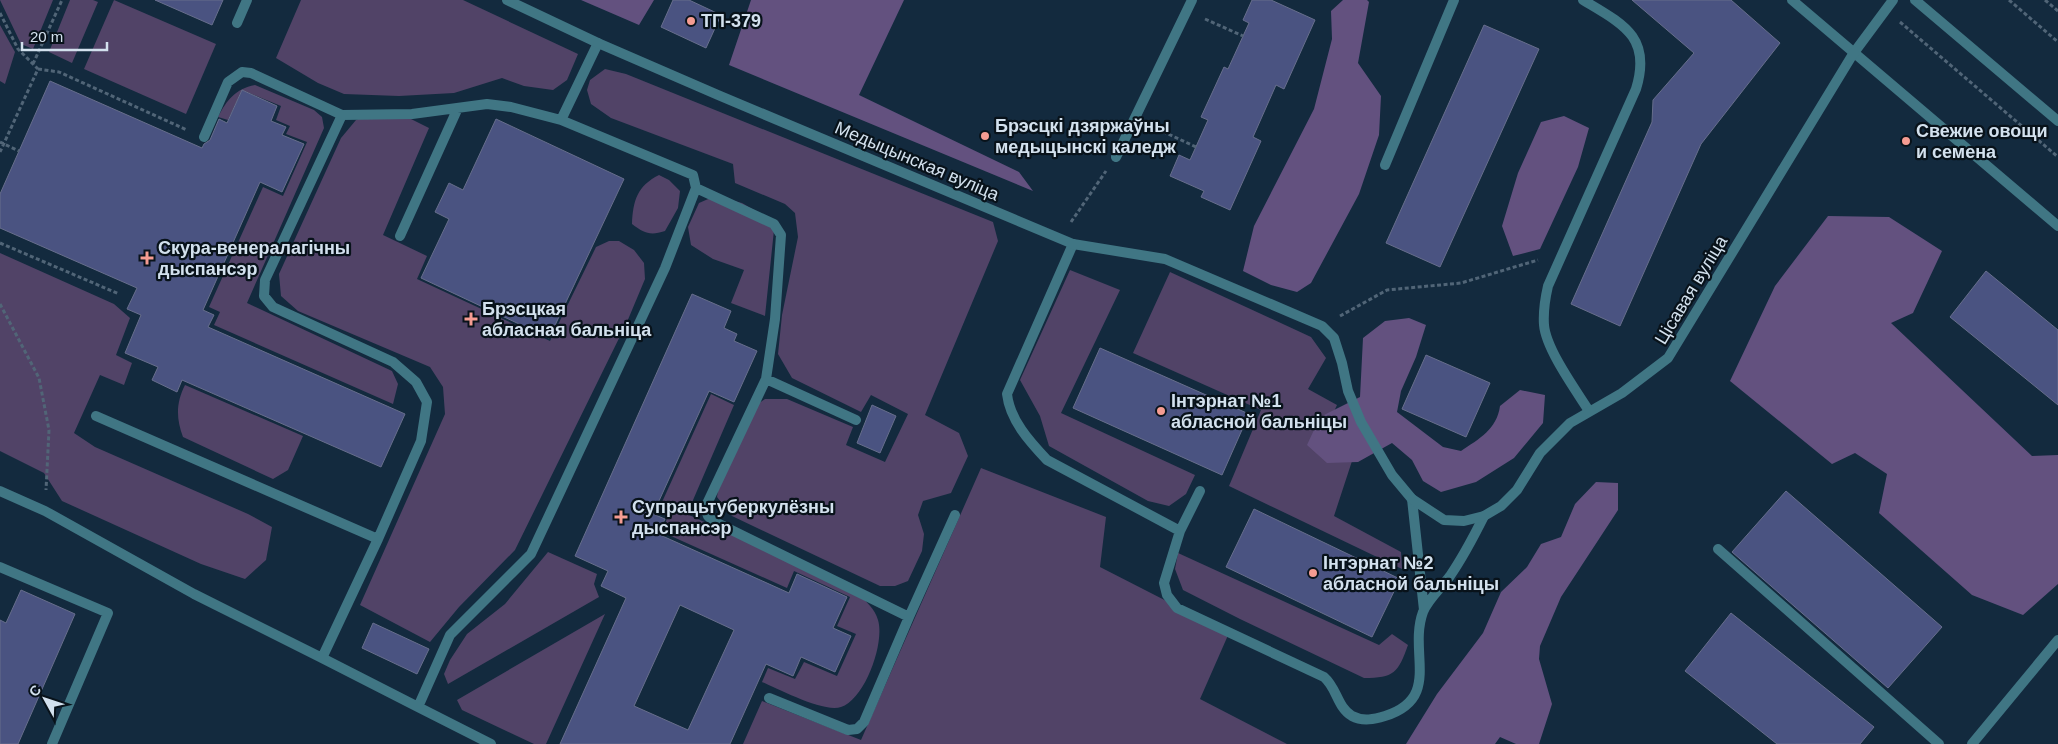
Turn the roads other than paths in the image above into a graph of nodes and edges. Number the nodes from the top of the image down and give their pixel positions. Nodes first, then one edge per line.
1 (248, 0) edge
2 (507, 0) edge
3 (1192, 0) edge
4 (1454, 0) edge
5 (1583, 0) edge
6 (1792, 0) edge
7 (1893, 0) edge
8 (1915, 0) edge
9 (237, 22) dead end
10 (598, 43) junction
11 (1853, 54) junction
12 (457, 110) junction
13 (342, 115) junction
14 (561, 120) junction
15 (2058, 121) edge
16 (204, 137) road end
17 (1116, 157) road end
18 (1385, 165) dead end
19 (696, 188) junction
20 (2058, 226) edge
21 (400, 236) dead end
22 (1073, 244) junction
23 (1322, 326) joint
24 (766, 379) junction
25 (1589, 410) junction
26 (96, 416) dead end
27 (856, 420) dead end
28 (1200, 492) dead end
29 (1, 494) edge
30 (1412, 499) junction
31 (955, 515) dead end
32 (1484, 516) junction
33 (1180, 531) junction
34 (378, 539) junction
35 (1718, 549) dead end
36 (0, 567) edge
37 (1424, 610) junction
38 (909, 617) junction
39 (2058, 640) edge
40 (322, 658) junction
41 (769, 698) dead end
42 (418, 707) junction
43 (52, 744) edge
44 (491, 744) edge
45 (1939, 744) edge
46 (1972, 744) edge

1 - 9 street
2 - 10 street, Медыцынская вуліца
3 - 17 street
4 - 18 street
5 - 25 street
6 - 11 street
7 - 11 street, Цісавая вуліца
8 - 15 street
10 - 14 street
10 - 22 street, Медыцынская вуліца
11 - 20 street
11 - 25 street, Цісавая вуліца
12 - 13 street
12 - 14 street
12 - 21 street
13 - 16 street
13 - 34 street
14 - 19 street
19 - 24 street
19 - 42 street
22 - 23 street, Медыцынская вуліца
22 - 33 street
23 - 30 street, Цісавая вуліца
24 - 27 street
24 - 38 street
25 - 32 street, Цісавая вуліца
26 - 34 street
28 - 33 street
29 - 40 street
30 - 32 street, Цісавая вуліца
30 - 37 street
31 - 38 street
32 - 37 street
33 - 37 street
34 - 40 street
35 - 45 street
36 - 43 street
38 - 41 street
39 - 46 street
40 - 42 street
42 - 44 street

